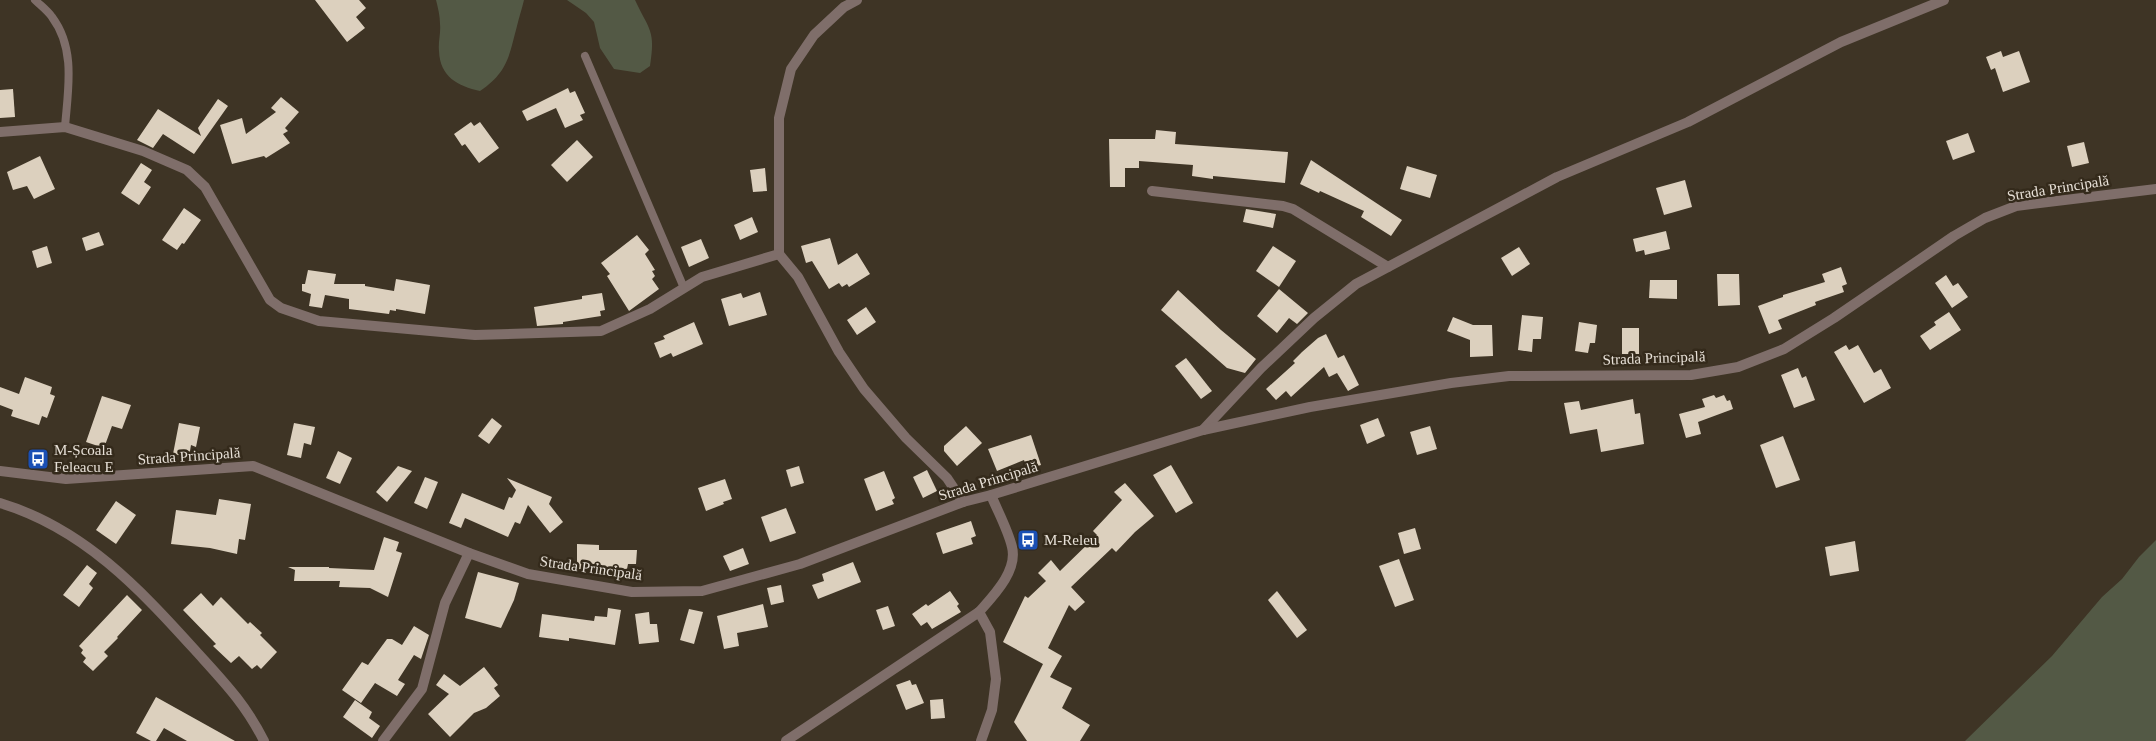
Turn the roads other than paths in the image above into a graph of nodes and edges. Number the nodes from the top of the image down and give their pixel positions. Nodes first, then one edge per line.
1 (35, 0) edge
2 (857, 0) edge
3 (1944, 0) edge
4 (586, 56) dead end
5 (66, 127) junction
6 (0, 132) edge
7 (2156, 189) edge
8 (1152, 192) dead end
9 (779, 254) junction
10 (1388, 267) junction
11 (684, 288) junction
12 (1203, 430) junction
13 (0, 471) edge
14 (991, 495) junction
15 (963, 502) junction
16 (0, 503) edge
17 (470, 553) junction
18 (979, 612) junction
19 (264, 741) edge
20 (382, 741) edge
21 (786, 741) edge
22 (981, 741) edge

1 - 5 lane
2 - 9 street
3 - 10 street, Strada Principală
4 - 11 lane
5 - 6 street
5 - 11 street
7 - 12 street, Strada Principală
8 - 10 street
9 - 11 street
9 - 15 street
10 - 12 street, Strada Principală
12 - 14 street, Strada Principală
13 - 17 street, Strada Principală
14 - 15 street, Strada Principală
14 - 18 street
15 - 17 street, Strada Principală
16 - 19 street
17 - 20 street
18 - 21 street
18 - 22 street

